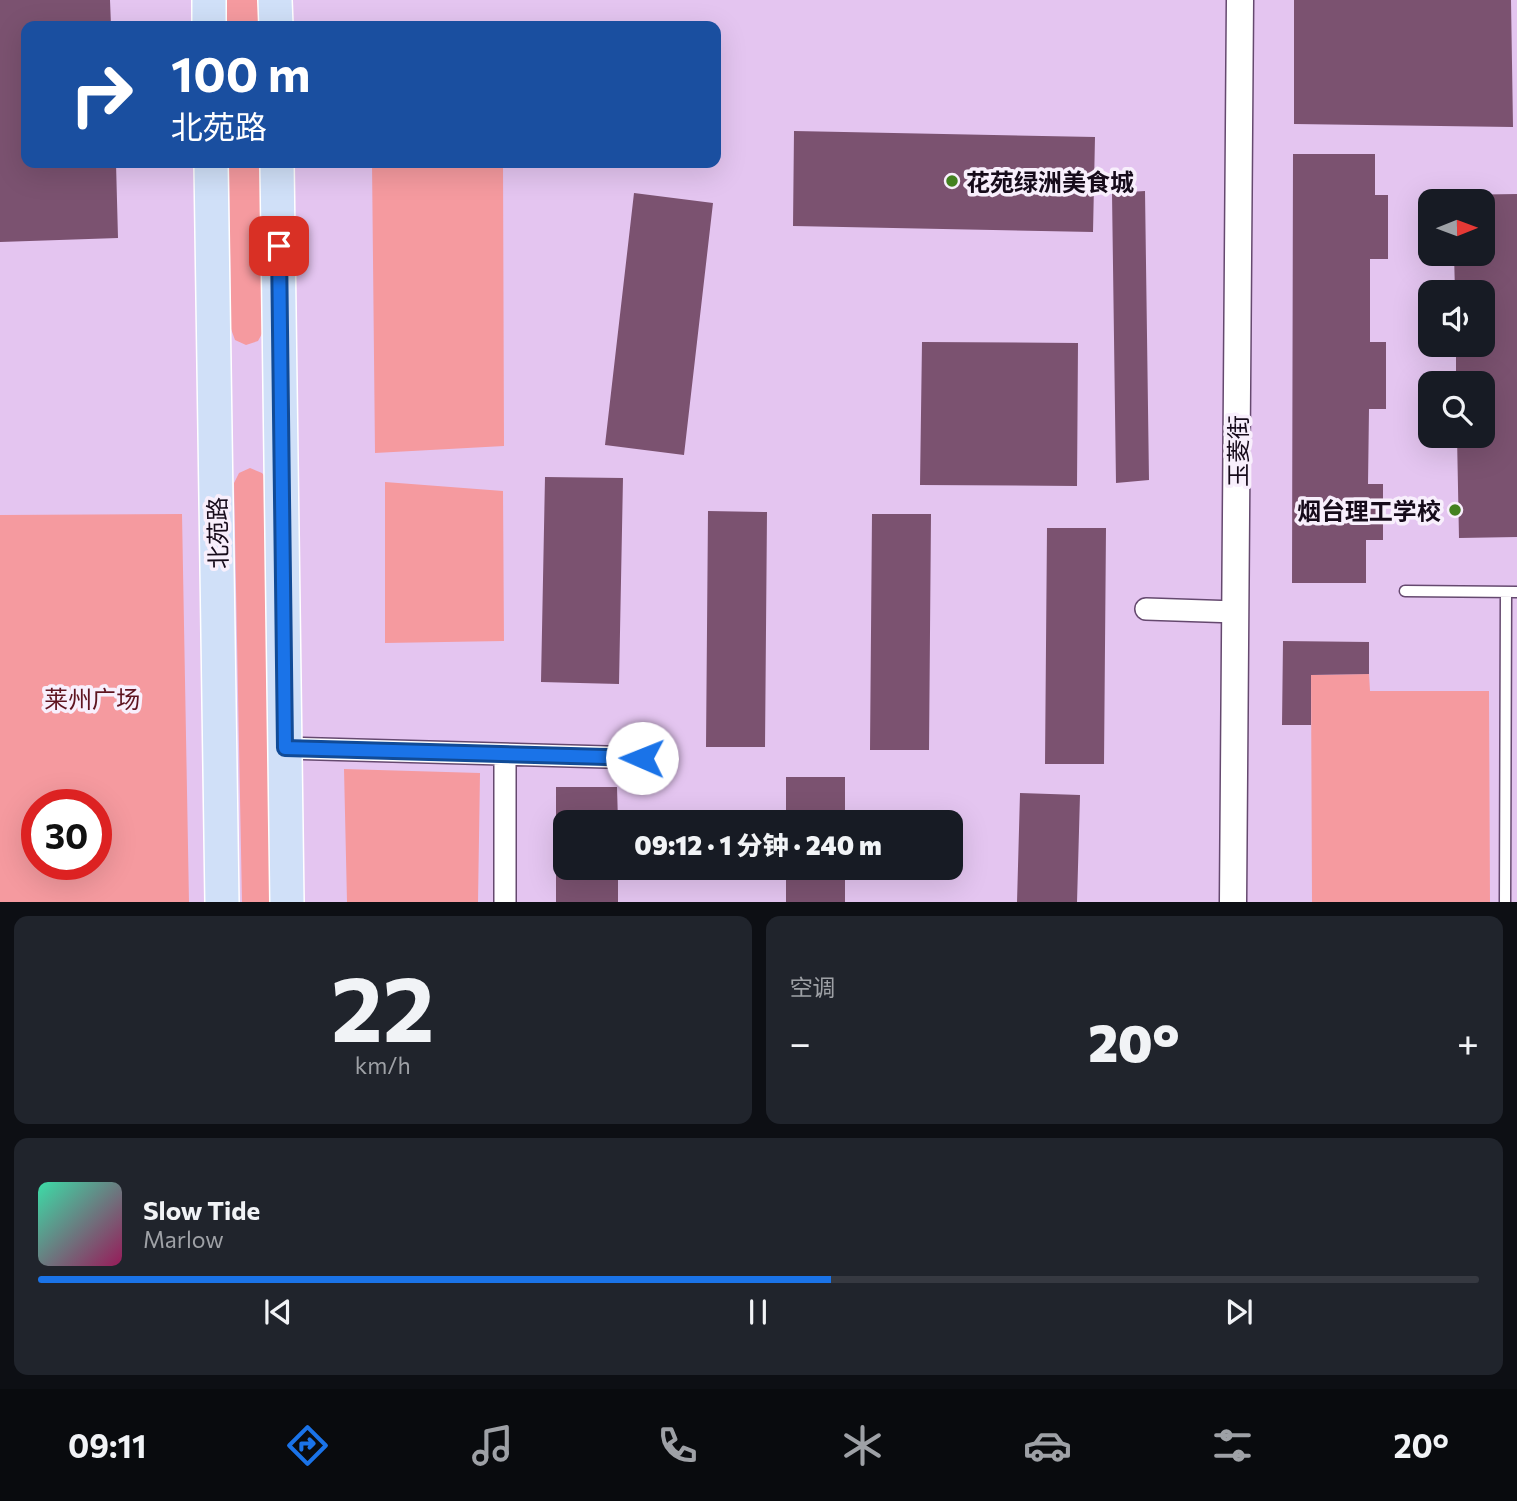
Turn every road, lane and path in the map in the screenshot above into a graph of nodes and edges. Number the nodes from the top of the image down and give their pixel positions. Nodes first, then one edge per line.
1 (209, 0) edge
2 (275, 0) edge
3 (1240, 0) edge
4 (209, 21) edge
5 (276, 21) edge
6 (211, 168) edge
7 (278, 168) edge
8 (1405, 591) dead end
9 (1511, 592) edge
10 (1146, 609) dead end
11 (1236, 612) junction
12 (285, 748) junction
13 (505, 755) junction
14 (642, 758) dead end
15 (222, 902) edge
16 (287, 902) edge
17 (505, 902) edge
18 (1233, 902) edge
19 (1505, 902) edge

1 - 4 main road
2 - 5 main road
3 - 11 street, 玉菱街
6 - 15 main road, 北苑路
7 - 12 main road
8 - 9 lane
9 - 19 lane
10 - 11 street
11 - 18 street, 玉菱街
12 - 13 street
12 - 16 main road
13 - 14 street
13 - 17 street

